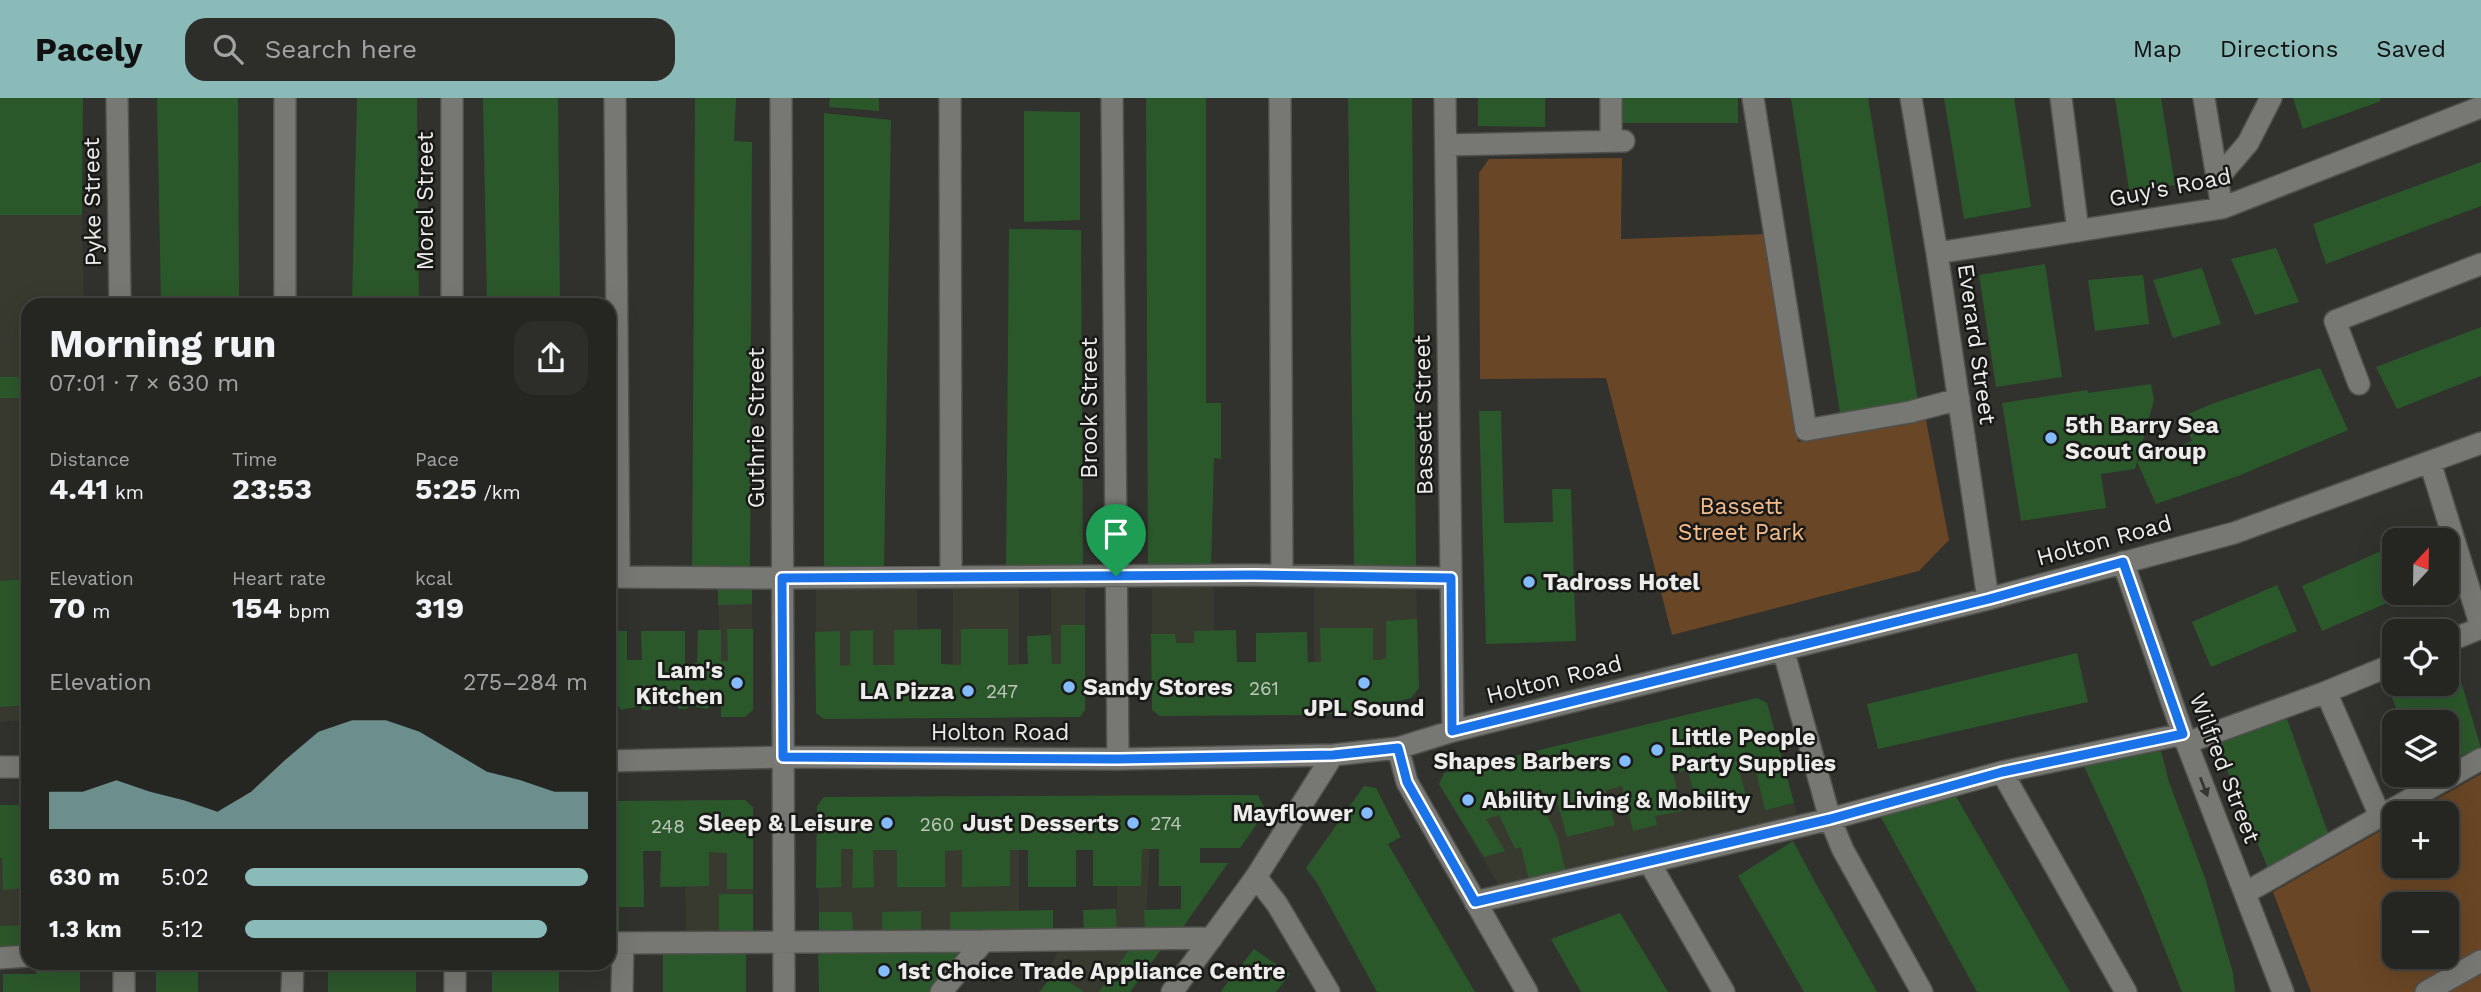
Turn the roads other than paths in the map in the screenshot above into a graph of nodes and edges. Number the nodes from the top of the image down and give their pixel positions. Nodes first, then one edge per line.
1 (117, 98) edge
2 (285, 98) edge
3 (452, 98) edge
4 (615, 98) edge
5 (781, 98) edge
6 (950, 98) edge
7 (1112, 98) edge
8 (1280, 98) edge
9 (1445, 98) edge
10 (1611, 98) edge
11 (1753, 98) edge
12 (1911, 98) edge
13 (2062, 98) edge
14 (2204, 98) edge
15 (2271, 98) edge
16 (2481, 107) edge
17 (1446, 145) junction
18 (2217, 179) junction
19 (2222, 208) junction
20 (2078, 231) junction
21 (1937, 253) junction
22 (2481, 264) edge
23 (120, 298) edge
24 (285, 298) edge
25 (452, 298) edge
26 (615, 298) edge
27 (2359, 384) dead end
28 (1959, 399) junction
29 (2481, 443) edge
30 (2430, 462) junction
31 (2123, 562) junction
32 (1282, 575) junction
33 (951, 576) junction
34 (1116, 576) junction
35 (616, 577) edge
36 (782, 578) junction
37 (1451, 578) junction
38 (1989, 599) junction
39 (2481, 627) edge
40 (2459, 636) edge
41 (1783, 649) junction
42 (2382, 669) edge
43 (2326, 692) junction
44 (1452, 731) junction
45 (2185, 738) junction
46 (1398, 748) junction
47 (1333, 755) junction
48 (783, 757) junction
49 (2481, 758) edge
50 (1118, 759) junction
51 (616, 761) edge
52 (0, 767) edge
53 (21, 767) edge
54 (2002, 772) junction
55 (2380, 816) junction
56 (1830, 819) junction
57 (1649, 862) junction
58 (1256, 877) junction
59 (2245, 893) junction
60 (1475, 902) junction
61 (1212, 938) junction
62 (984, 942) junction
63 (616, 943) edge
64 (784, 943) junction
65 (21, 956) edge
66 (0, 958) edge
67 (2481, 961) edge
68 (124, 970) edge
69 (293, 970) edge
70 (454, 970) edge
71 (124, 992) edge
72 (292, 992) edge
73 (455, 992) edge
74 (622, 992) edge
75 (784, 992) edge
76 (941, 992) edge
77 (1172, 992) edge
78 (1329, 992) edge
79 (1527, 992) edge
80 (1724, 992) edge
81 (1922, 992) edge
82 (2126, 992) edge
83 (2283, 992) edge
84 (2426, 992) edge

1 - 23 street, Pyke Street
2 - 24 street
3 - 25 street, Morel Street
4 - 26 street
5 - 36 street, Guthrie Street
6 - 33 street
7 - 34 street, Brook Street
8 - 32 street
9 - 17 street, Bassett Street
10 - 17 street
11 - 28 street
12 - 21 street, Everard Street
13 - 20 street
14 - 18 street
15 - 18 street
16 - 19 street, Guy's Road
17 - 37 street, Bassett Street
18 - 19 street
19 - 20 street, Guy's Road
20 - 21 street, Guy's Road
21 - 28 street, Everard Street
22 - 27 street
28 - 38 street, Everard Street
29 - 30 street, Holton Road
30 - 31 street, Holton Road
30 - 39 street
31 - 38 street, Holton Road
31 - 45 street, Wilfred Street
32 - 34 street
32 - 37 street
33 - 34 street
33 - 36 street
34 - 50 street, Brook Street
35 - 36 street
36 - 48 street, Guthrie Street
37 - 44 street, Bassett Street
38 - 41 street, Holton Road
39 - 40 street
41 - 44 street, Holton Road
41 - 56 street
42 - 43 street
43 - 45 street
43 - 55 street
44 - 46 street, Holton Road
45 - 54 street
45 -> 59 street, Wilfred Street
46 - 47 street, Holton Road
46 - 60 street
47 - 50 street, Holton Road
47 - 58 street
48 - 50 street, Holton Road
48 - 51 street, Holton Road
48 - 64 street, Guthrie Street
49 - 55 street
52 - 53 street
54 - 56 street
54 - 82 street
55 - 59 street
56 - 57 street
56 - 81 street
57 - 60 street
57 - 80 street
58 - 61 street
58 - 78 street
59 - 83 street, Wilfred Street
60 - 79 street
61 - 62 street
61 - 77 street
62 - 64 street
62 - 76 street
63 - 64 street
63 - 74 street
64 - 75 street, Guthrie Street
65 - 66 street
67 - 84 street
68 - 71 street
69 - 72 street
70 - 73 street

